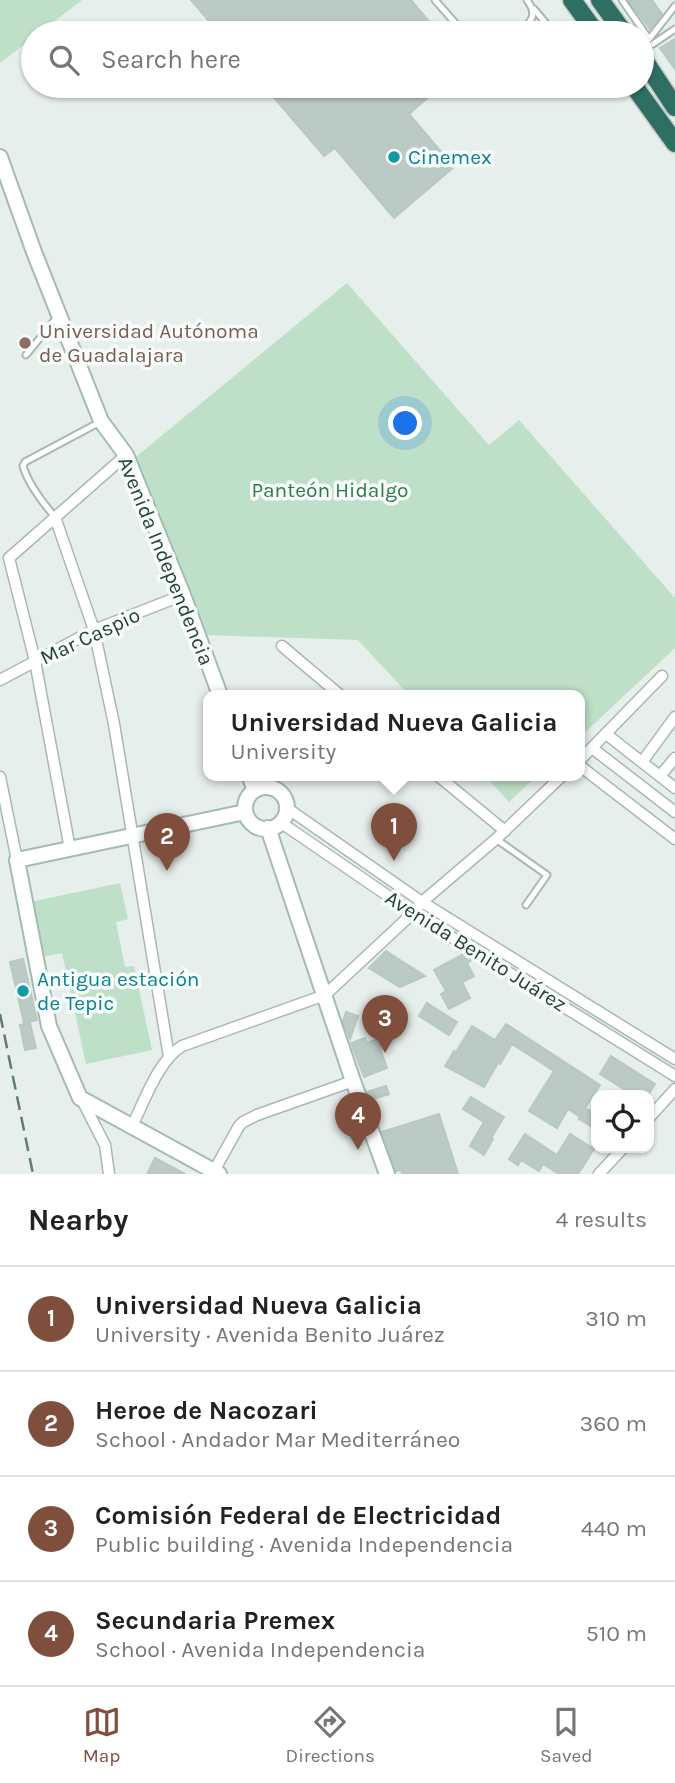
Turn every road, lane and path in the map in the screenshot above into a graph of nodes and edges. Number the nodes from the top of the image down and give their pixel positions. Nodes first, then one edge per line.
1 (435, 0) edge
2 (572, 0) edge
3 (589, 0) edge
4 (600, 0) edge
5 (622, 0) edge
6 (528, 2) edge
7 (675, 6) edge
8 (453, 21) edge
9 (531, 21) edge
10 (544, 21) edge
11 (587, 21) edge
12 (605, 21) edge
13 (615, 21) edge
14 (634, 21) edge
15 (675, 29) edge
16 (654, 37) edge
17 (654, 42) edge
18 (654, 60) edge
19 (643, 98) edge
20 (675, 107) edge
21 (675, 143) edge
22 (0, 156) edge
23 (59, 315) junction
24 (26, 355) dead end
25 (101, 421) junction
26 (125, 455) junction
27 (55, 517) junction
28 (183, 595) junction
29 (94, 630) junction
30 (282, 646) dead end
31 (34, 661) junction
32 (662, 676) dead end
33 (0, 680) edge
34 (218, 690) edge
35 (334, 690) edge
36 (675, 717) edge
37 (606, 734) junction
38 (592, 748) junction
39 (585, 754) edge
40 (675, 758) edge
41 (642, 762) junction
42 (585, 771) edge
43 (0, 776) edge
44 (660, 776) junction
45 (251, 781) edge
46 (444, 781) edge
47 (557, 781) edge
48 (675, 788) edge
49 (255, 790) junction
50 (286, 808) junction
51 (245, 812) junction
52 (675, 812) edge
53 (274, 825) junction
54 (505, 831) junction
55 (132, 836) junction
56 (496, 839) junction
57 (675, 839) edge
58 (70, 849) junction
59 (17, 860) junction
60 (422, 902) junction
61 (526, 905) dead end
62 (414, 913) junction
63 (325, 995) junction
64 (169, 1057) junction
65 (675, 1059) edge
66 (675, 1076) edge
67 (353, 1081) junction
68 (675, 1089) edge
69 (80, 1098) junction
70 (654, 1112) edge
71 (132, 1126) junction
72 (618, 1153) edge
73 (216, 1173) edge
74 (109, 1174) edge
75 (387, 1174) edge
76 (599, 1174) edge

1 - 8 lane
2 - 11 highway
3 - 12 highway
4 - 13 highway
5 - 14 lane
6 - 9 lane
6 - 10 lane
7 - 16 lane
15 - 17 lane
18 - 20 highway
19 - 21 highway
22 - 23 main road, Avenida Independencia
23 - 24 lane
23 - 25 main road, Avenida Independencia
25 - 26 main road, Avenida Independencia
25 - 27 lane
26 - 27 street
26 - 28 main road, Avenida Independencia
27 - 29 street
27 - 31 street
28 - 29 street, Mar Caspio
28 - 34 main road, Avenida Independencia
29 - 31 street, Mar Caspio
29 - 55 street
30 - 35 street
31 - 33 street, Mar Caspio
31 - 58 street
32 - 37 street
36 - 41 street
37 - 38 street
37 - 41 street
38 - 39 street
38 - 52 street
40 - 44 street
41 - 44 street
42 - 57 street
43 - 59 street
44 - 48 street
45 - 49 main road
46 - 54 street
47 - 54 street
49 - 50 main road
49 - 51 main road
50 - 53 main road
50 - 60 street, Avenida Benito Juárez
51 - 53 main road
51 - 55 main road
53 - 62 street, Avenida Benito Juárez
53 - 63 main road
54 - 56 street
55 - 58 main road
55 - 64 street
56 - 60 street
56 - 61 lane
58 - 59 main road
59 - 69 main road
60 - 62 street
60 - 65 street, Avenida Benito Juárez
62 - 63 street
62 - 66 street, Avenida Benito Juárez
63 - 64 street
63 - 67 main road
64 - 71 street
67 - 73 street
67 - 75 main road
68 - 70 street
69 - 71 main road
69 - 74 street
71 - 73 main road
72 - 76 street

